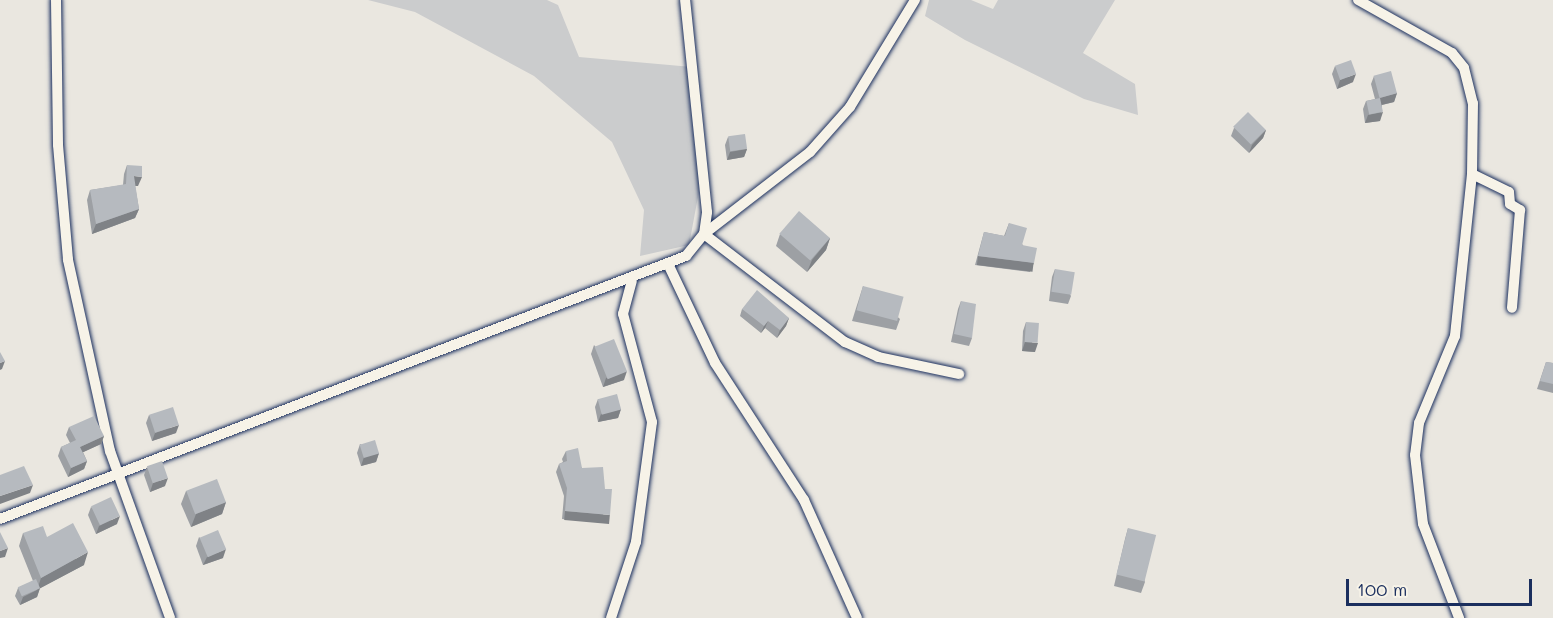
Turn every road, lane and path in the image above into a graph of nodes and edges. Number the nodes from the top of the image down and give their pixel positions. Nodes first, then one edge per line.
1 (56, 0) edge
2 (685, 0) edge
3 (915, 0) edge
4 (1358, 0) edge
5 (1472, 174) junction
6 (704, 234) junction
7 (669, 266) junction
8 (632, 281) junction
9 (1512, 308) dead end
10 (959, 374) dead end
11 (116, 472) junction
12 (0, 519) edge
13 (170, 618) edge
14 (611, 618) edge
15 (857, 618) edge
16 (1459, 618) edge

1 - 11 street
2 - 6 street
3 - 6 street
4 - 5 street
5 - 9 street
5 - 16 street
6 - 7 street
6 - 10 street
7 - 8 street
7 - 15 street
8 - 11 street
8 - 14 street
11 - 12 street
11 - 13 street

